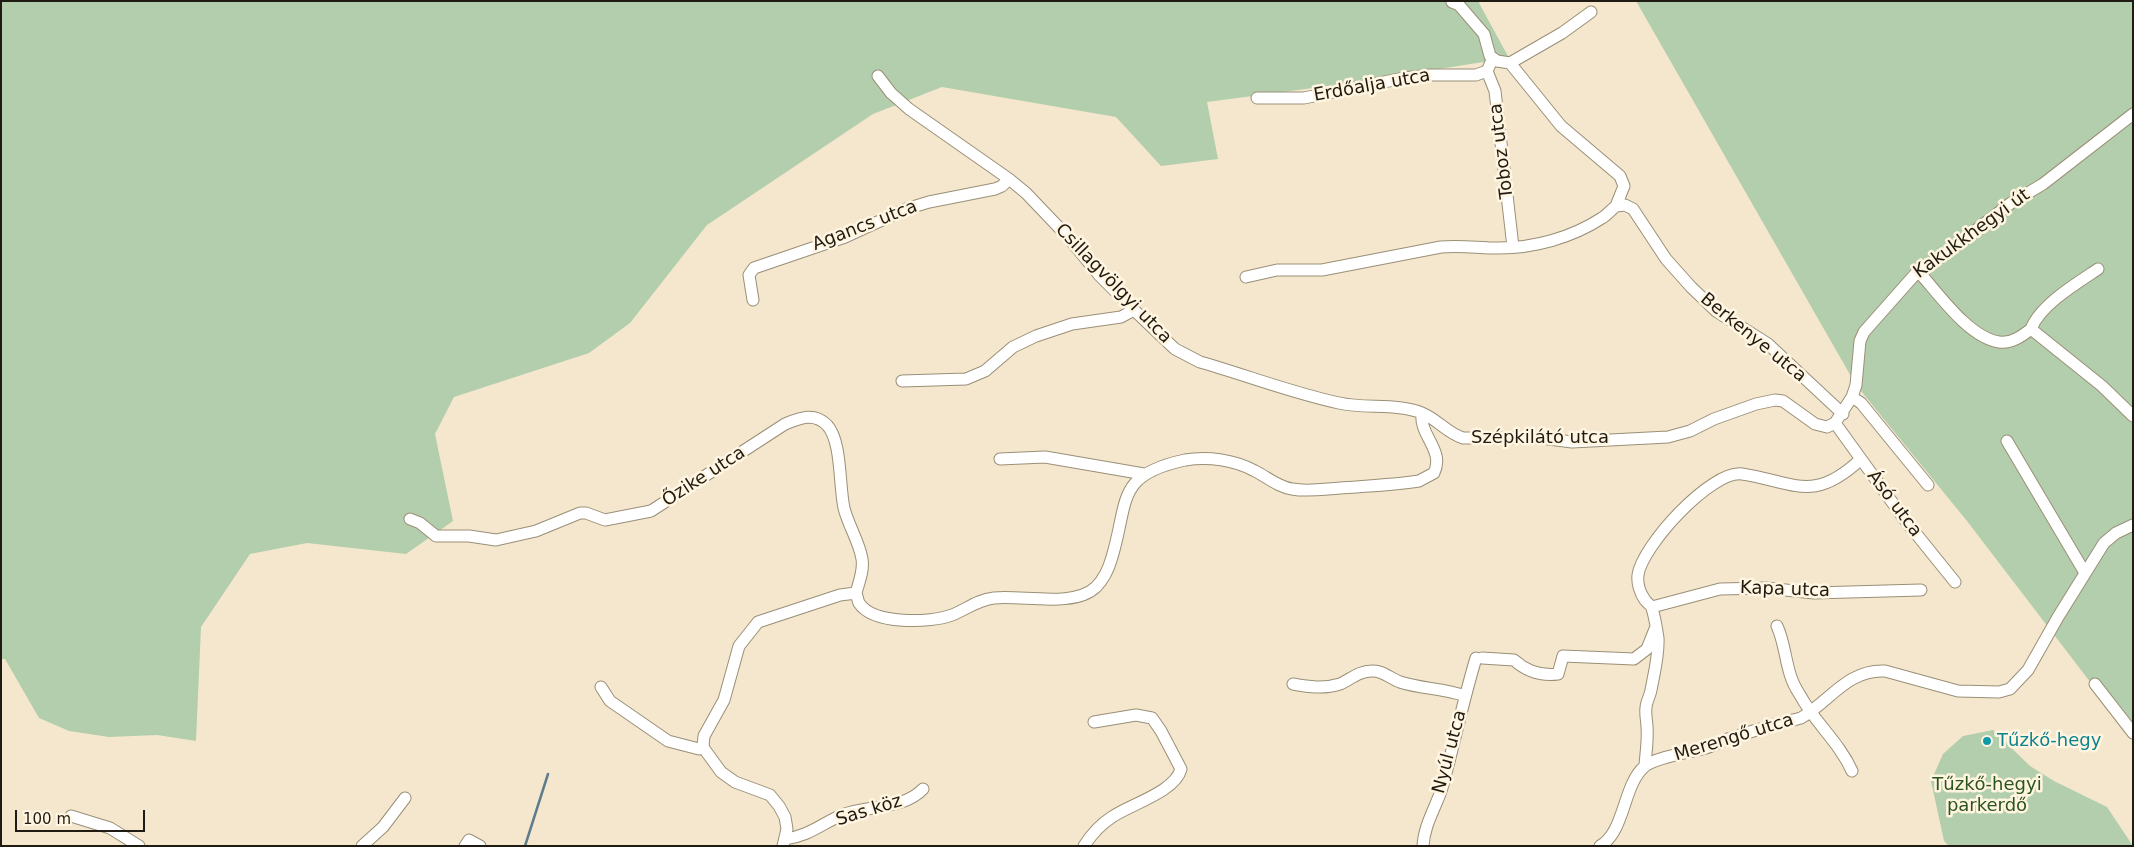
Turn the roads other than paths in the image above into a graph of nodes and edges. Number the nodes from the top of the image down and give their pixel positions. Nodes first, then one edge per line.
1 (1452, 2) edge
2 (1591, 12) dead end
3 (1493, 58) junction
4 (1510, 63) junction
5 (1487, 71) junction
6 (878, 76) dead end
7 (1257, 98) dead end
8 (2133, 114) edge
9 (1009, 179) junction
10 (1616, 206) junction
11 (1513, 247) junction
12 (2098, 269) dead end
13 (1918, 271) junction
14 (1246, 277) dead end
15 (753, 300) dead end
16 (1134, 310) junction
17 (2031, 329) junction
18 (902, 381) dead end
19 (1852, 397) junction
20 (1422, 413) junction
21 (2133, 416) edge
22 (1839, 418) junction
23 (2007, 441) dead end
24 (1000, 459) dead end
25 (1861, 459) junction
26 (1144, 474) junction
27 (1928, 485) dead end
28 (410, 519) dead end
29 (2133, 525) edge
30 (2085, 573) junction
31 (1955, 582) dead end
32 (1921, 590) dead end
33 (856, 592) junction
34 (1652, 607) junction
35 (1777, 626) dead end
36 (1655, 627) junction
37 (1293, 684) dead end
38 (2095, 684) dead end
39 (601, 687) dead end
40 (1465, 696) junction
41 (1809, 713) junction
42 (1094, 722) dead end
43 (2133, 733) edge
44 (703, 746) junction
45 (1645, 765) junction
46 (1852, 771) dead end
47 (923, 789) dead end
48 (405, 798) dead end
49 (72, 816) dead end
50 (784, 842) edge
51 (1606, 844) edge
52 (139, 846) edge
53 (362, 846) edge
54 (465, 846) edge
55 (480, 846) edge
56 (1084, 846) edge
57 (1423, 846) edge

1 - 3 street
2 - 4 street
3 - 4 street
3 - 5 street
4 - 10 street
5 - 7 street, Erdőalja utca
5 - 11 street, Toboz utca
6 - 9 street, Csillagvölgyi utca
8 - 13 street, Kakukkhegyi út
9 - 15 street, Agancs utca
9 - 16 street, Csillagvölgyi utca
10 - 11 street
10 - 22 street, Berkenye utca
11 - 14 street
12 - 17 street
13 - 17 street
13 - 19 street, Kakukkhegyi út
16 - 18 street
16 - 20 street, Csillagvölgyi utca
17 - 21 street
19 - 22 street
19 - 27 street
20 - 22 street, Szépkilátó utca
20 - 26 street
22 - 25 street, Ásó utca
23 - 30 street
24 - 26 street
25 - 31 street, Ásó utca
25 - 34 street
26 - 33 street
28 - 33 street, Őzike utca
29 - 30 street, Merengő utca
30 - 41 street, Merengő utca
32 - 34 street, Kapa utca
33 - 44 street
34 - 36 street
35 - 41 street
36 - 40 street, Nyúl utca
36 - 45 street
37 - 40 street
38 - 43 street
39 - 44 street
40 - 57 street, Nyúl utca
41 - 45 street, Merengő utca
41 - 46 street
42 - 56 street
44 - 50 street
45 - 51 street
47 - 50 street, Sas köz
48 - 53 street
49 - 52 street
54 - 55 street

